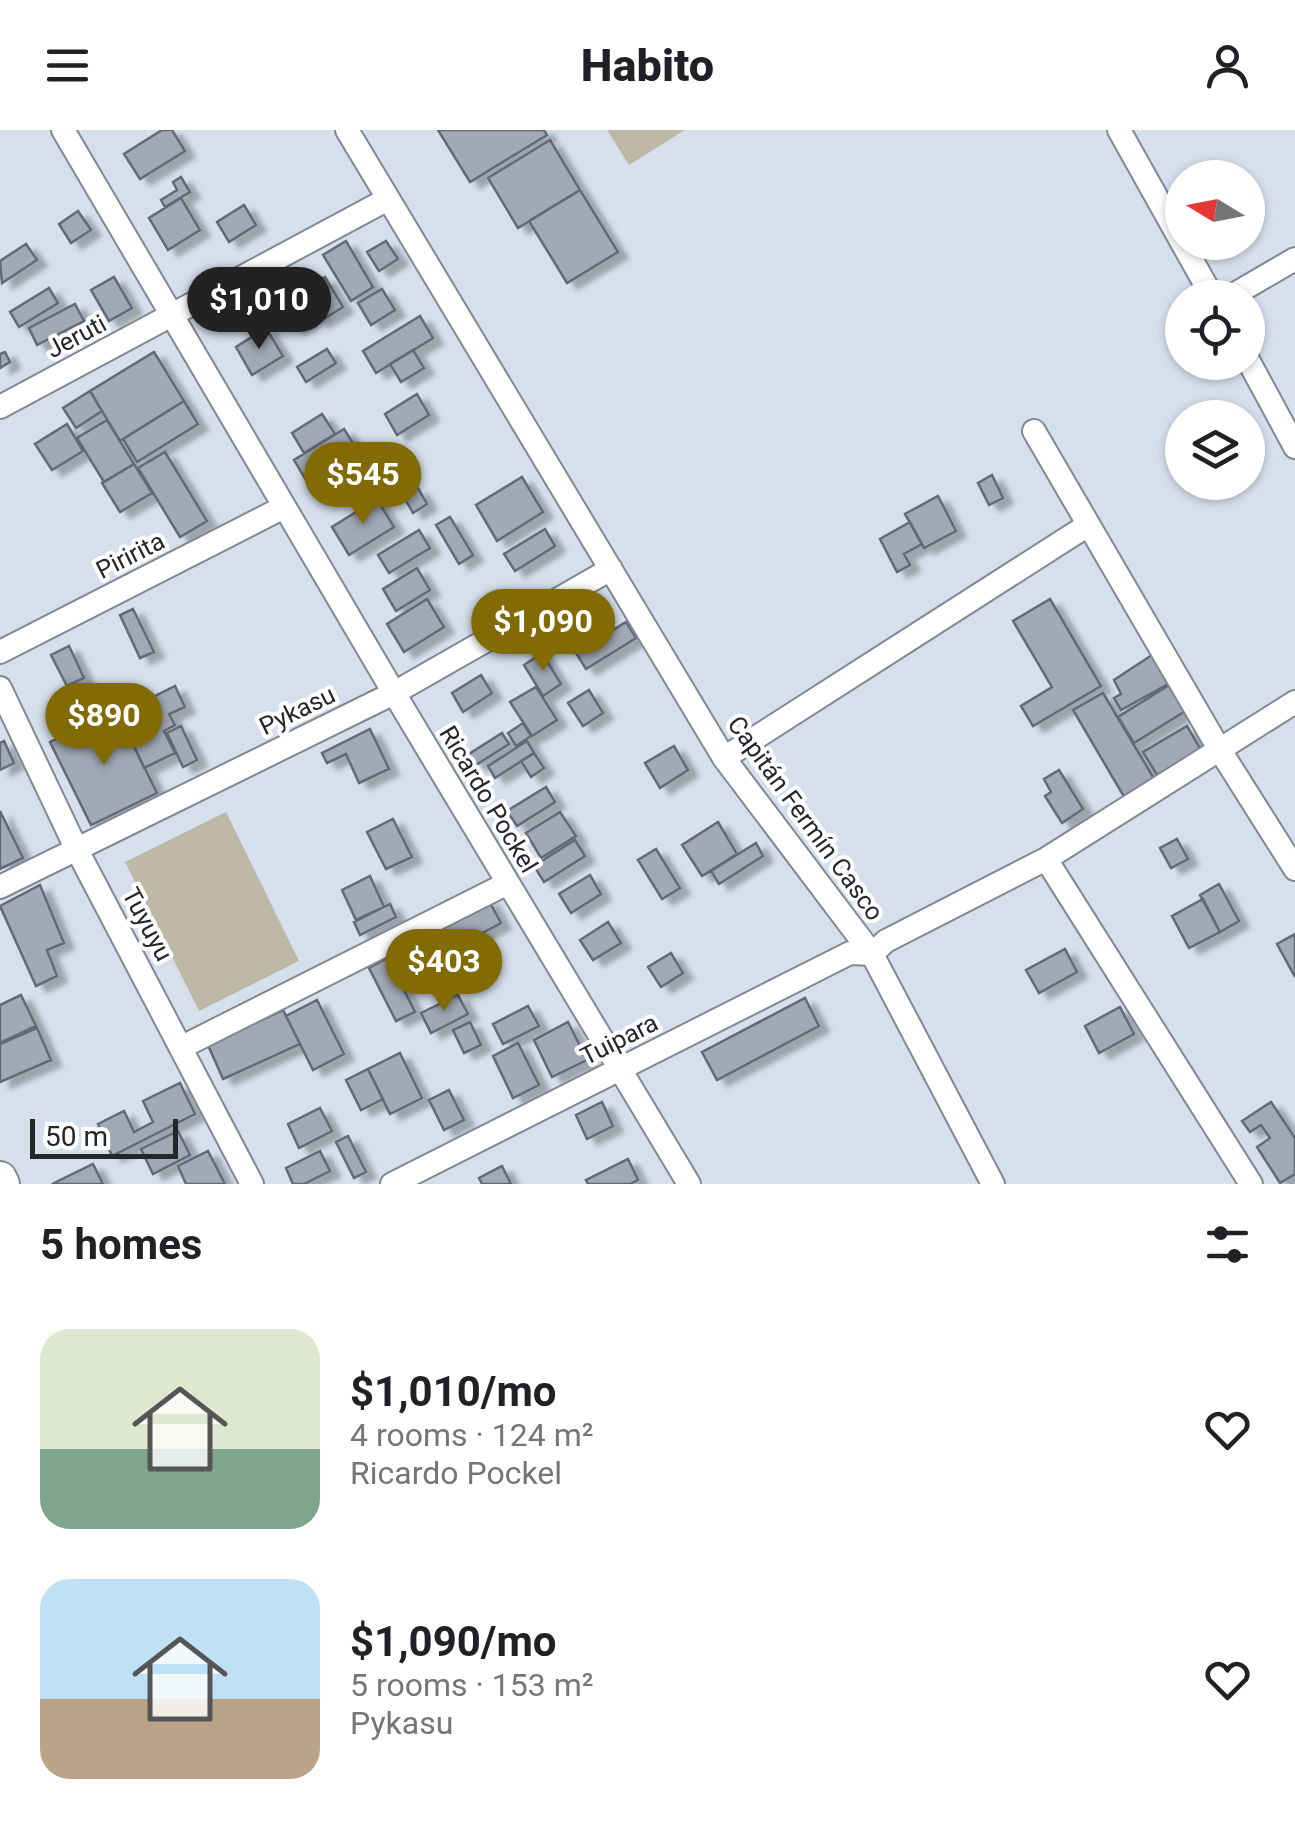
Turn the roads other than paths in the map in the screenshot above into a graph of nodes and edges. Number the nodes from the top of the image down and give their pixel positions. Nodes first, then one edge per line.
1 (63, 130) edge
2 (347, 130) edge
3 (1119, 130) edge
4 (388, 199) junction
5 (1295, 259) edge
6 (1203, 280) edge
7 (1259, 280) edge
8 (174, 315) junction
9 (1259, 380) edge
10 (0, 407) edge
11 (1034, 431) dead end
12 (1295, 447) edge
13 (284, 506) junction
14 (1088, 525) junction
15 (611, 569) junction
16 (0, 652) edge
17 (0, 688) edge
18 (394, 693) junction
19 (1295, 702) edge
20 (1218, 748) junction
21 (724, 758) junction
22 (76, 848) junction
23 (1046, 859) junction
24 (1295, 869) edge
25 (508, 883) junction
26 (0, 887) edge
27 (872, 954) junction
28 (182, 1048) junction
29 (620, 1070) junction
30 (252, 1184) edge
31 (392, 1184) edge
32 (689, 1184) edge
33 (993, 1184) edge
34 (1251, 1184) edge

1 - 8 street, Ricardo Pockel
2 - 4 street, Capitán Fermín Casco
3 - 6 street
4 - 8 street, Jeruti
4 - 15 street, Capitán Fermín Casco
5 - 7 street
8 - 10 street, Jeruti
8 - 13 street, Ricardo Pockel
9 - 12 street
11 - 14 street
13 - 16 street, Piririta
13 - 18 street, Ricardo Pockel
14 - 20 street
14 - 21 street
15 - 18 street, Pykasu
15 - 21 street, Capitán Fermín Casco
17 - 22 street, Tuyuyu
18 - 22 street, Pykasu
18 - 25 street, Ricardo Pockel
19 - 20 street
20 - 23 street
20 - 24 street
21 - 27 street, Capitán Fermín Casco
22 - 26 street, Pykasu
22 - 28 street, Tuyuyu
23 - 27 street
23 - 34 street
25 - 28 street
25 - 29 street, Ricardo Pockel
27 - 29 street, Tuipara
27 - 33 street, Capitán Fermín Casco
28 - 30 street, Tuyuyu
29 - 31 street, Tuipara
29 - 32 street, Ricardo Pockel

